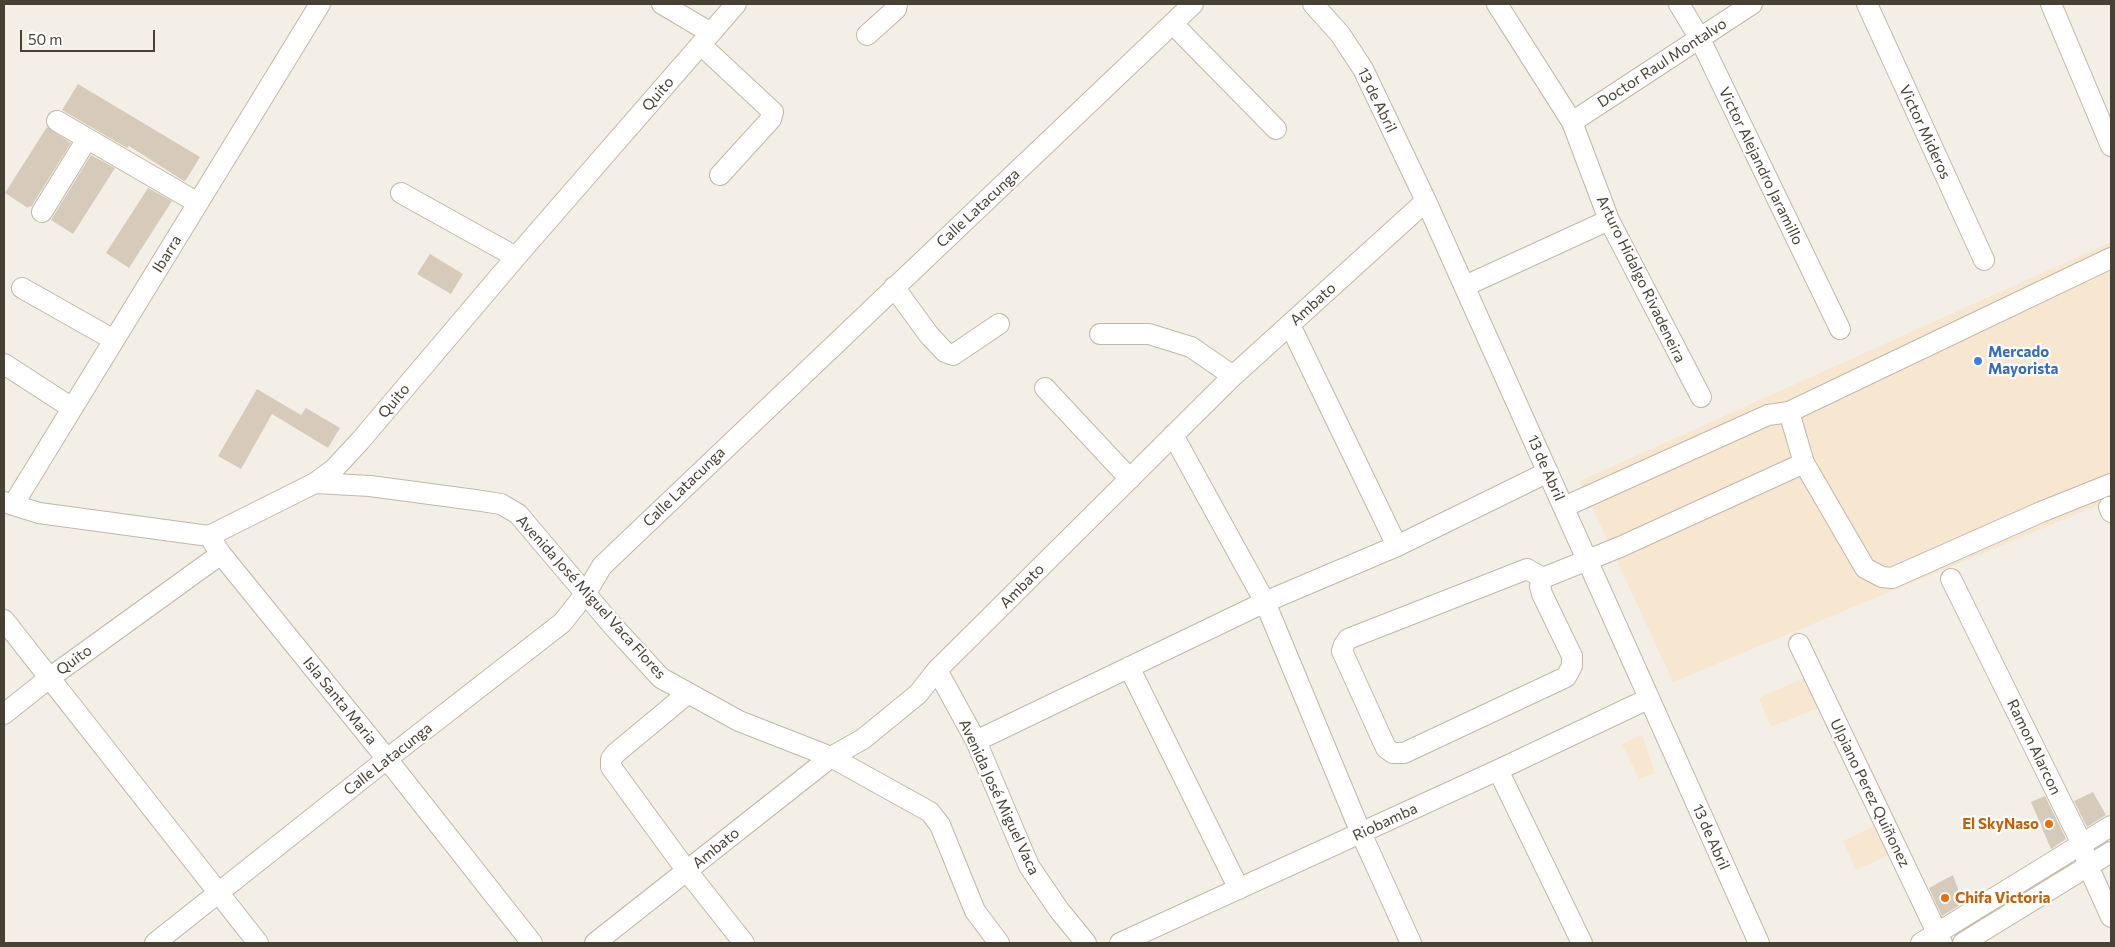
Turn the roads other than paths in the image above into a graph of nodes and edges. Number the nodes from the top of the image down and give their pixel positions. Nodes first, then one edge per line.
1 (320, 4) edge
2 (662, 4) edge
3 (736, 4) edge
4 (897, 4) edge
5 (1193, 4) edge
6 (1313, 4) edge
7 (1497, 4) edge
8 (1679, 4) edge
9 (1752, 4) edge
10 (1867, 4) edge
11 (2051, 4) edge
12 (1174, 24) junction
13 (867, 35) dead end
14 (706, 39) junction
15 (1700, 39) junction
16 (57, 120) dead end
17 (1572, 122) junction
18 (1276, 129) dead end
19 (87, 139) junction
20 (2111, 146) edge
21 (720, 175) dead end
22 (401, 193) dead end
23 (1426, 201) junction
24 (198, 203) junction
25 (42, 212) dead end
26 (1609, 220) junction
27 (516, 257) junction
28 (2111, 258) edge
29 (1984, 260) dead end
30 (1465, 286) junction
31 (22, 288) dead end
32 (894, 288) junction
33 (999, 324) dead end
34 (1290, 325) junction
35 (1840, 329) dead end
36 (1100, 334) dead end
37 (114, 340) junction
38 (4, 364) edge
39 (1233, 376) junction
40 (1045, 388) dead end
41 (1701, 397) dead end
42 (72, 408) junction
43 (1789, 412) junction
44 (1174, 435) junction
45 (1804, 463) junction
46 (1548, 472) junction
47 (1130, 479) junction
48 (315, 483) junction
49 (2111, 484) edge
50 (8, 503) edge
51 (1564, 507) junction
52 (209, 536) junction
53 (1397, 546) junction
54 (221, 554) junction
55 (1587, 560) junction
56 (1543, 578) junction
57 (1951, 579) dead end
58 (586, 593) junction
59 (1265, 602) junction
60 (4, 620) edge
61 (1799, 644) dead end
62 (1129, 667) junction
63 (937, 670) junction
64 (48, 679) junction
65 (687, 694) junction
66 (1648, 698) junction
67 (4, 714) edge
68 (976, 741) junction
69 (831, 757) junction
70 (387, 759) junction
71 (1498, 770) junction
72 (2111, 826) edge
73 (1361, 833) junction
74 (2082, 844) junction
75 (2111, 852) edge
76 (2088, 866) junction
77 (687, 871) junction
78 (1239, 889) junction
79 (220, 894) junction
80 (2111, 916) edge
81 (1933, 940) edge
82 (155, 943) edge
83 (258, 943) edge
84 (532, 943) edge
85 (596, 943) edge
86 (744, 943) edge
87 (999, 943) edge
88 (1086, 943) edge
89 (1120, 943) edge
90 (1411, 943) edge
91 (1582, 943) edge
92 (1759, 943) edge
93 (1962, 943) edge

1 - 24 street, Ibarra
2 - 14 street
3 - 14 street, Quito
4 - 13 street
5 - 12 street, Calle Latacunga
6 - 23 street, 13 de Abril
7 - 17 street, Arturo Hidalgo Rivadeneira
8 - 15 street, Victor Alejandro Jaramillo
9 - 15 street, Doctor Raul Montalvo
10 - 29 street, Victor Mideros
11 - 20 street
12 - 18 street
12 - 32 street, Calle Latacunga
14 - 21 street
14 - 27 street, Quito
15 - 17 street, Doctor Raul Montalvo
15 - 35 street, Victor Alejandro Jaramillo
16 - 19 street
17 - 26 street, Arturo Hidalgo Rivadeneira
19 - 24 street
19 - 25 street
22 - 27 street
23 - 30 street, 13 de Abril
23 - 34 street, Ambato
24 - 37 street, Ibarra
26 - 30 street
26 - 41 street, Arturo Hidalgo Rivadeneira
27 - 48 street, Quito
28 - 43 street
30 - 46 street, 13 de Abril
31 - 37 street
32 - 33 street
32 - 58 street, Calle Latacunga
34 - 39 street, Ambato
34 - 53 street
36 - 39 street
37 - 42 street, Ibarra
38 - 42 street
39 - 44 street, Ambato
40 - 47 street
42 - 50 street, Ibarra
43 - 45 street
43 - 51 street
44 - 47 street, Ambato
44 - 59 street
45 - 49 street
45 - 55 street
46 - 51 street, 13 de Abril
46 - 53 street
47 - 63 street, Ambato
48 - 52 street, Quito
48 - 58 street, Avenida José Miguel Vaca Flores
50 - 52 street
51 - 55 street, 13 de Abril
52 - 54 street
53 - 59 street
54 - 64 street, Quito
54 - 70 street, Isla Santa Maria
55 - 56 street
55 - 66 street, 13 de Abril
56 - 56 street
57 - 74 street, Ramon Alarcon
58 - 65 street, Avenida José Miguel Vaca Flores
58 - 70 street, Calle Latacunga
59 - 62 street
59 - 73 street
60 - 64 street
61 - 81 street, Ulpiano Perez Quiñonez
62 - 68 street
62 - 78 street
63 - 68 street, Avenida José Miguel Vaca
63 - 69 street, Ambato
64 - 67 street, Quito
64 - 79 street
65 - 69 street, Avenida José Miguel Vaca Flores
65 - 77 street
66 - 71 street, Riobamba
66 - 92 street, 13 de Abril
68 - 88 street, Avenida José Miguel Vaca
69 - 77 street, Ambato
69 - 87 street, Avenida José Miguel Vaca Flores
70 - 79 street, Calle Latacunga
70 - 84 street, Isla Santa Maria
71 - 73 street, Riobamba
71 - 91 street
72 - 74 street
73 - 78 street, Riobamba
73 - 90 street
74 - 76 street, Ramon Alarcon
74 - 81 street
75 - 76 street
76 - 80 street, Ramon Alarcon
76 - 93 street
77 - 85 street, Ambato
77 - 86 street
78 - 89 street, Riobamba
79 - 82 street, Calle Latacunga
79 - 83 street

